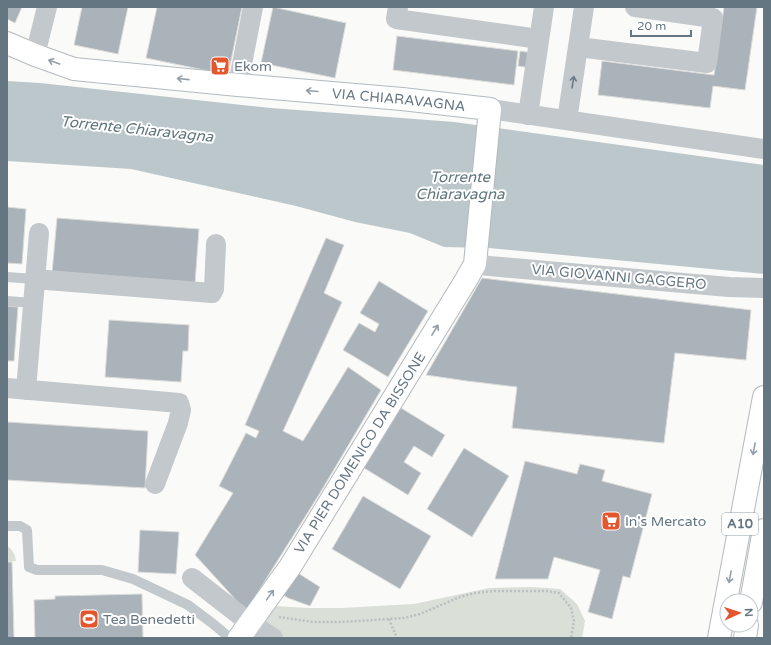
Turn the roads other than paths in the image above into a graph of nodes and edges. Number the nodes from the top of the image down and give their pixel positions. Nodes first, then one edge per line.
1 (47, 7) edge
2 (253, 7) edge
3 (398, 7) edge
4 (544, 7) edge
5 (584, 7) edge
6 (635, 7) edge
7 (539, 39) junction
8 (7, 43) edge
9 (578, 47) junction
10 (35, 55) junction
11 (238, 85) junction
12 (528, 115) junction
13 (489, 116) junction
14 (567, 120) junction
15 (764, 149) edge
16 (39, 233) dead end
17 (216, 244) dead end
18 (476, 258) junction
19 (7, 277) edge
20 (34, 279) junction
21 (764, 288) edge
22 (7, 301) edge
23 (32, 303) junction
24 (16, 389) edge
25 (763, 404) edge
26 (155, 484) dead end
27 (7, 526) edge
28 (764, 530) edge
29 (192, 578) dead end
30 (753, 593) edge
31 (250, 624) edge
32 (230, 638) edge
33 (273, 638) edge
34 (719, 638) edge

1 - 10 street
2 - 11 street
3 - 7 street
4 - 7 street
5 - 9 street
6 - 9 street
7 - 12 street
8 - 10 main road, VIA CHIARAVAGNA
14 -> 9 street
11 -> 10 main road, VIA CHIARAVAGNA
13 -> 11 main road, VIA CHIARAVAGNA
12 - 13 street, VIA CHIARAVAGNA
12 - 14 street, VIA CHIARAVAGNA
13 - 18 main road
14 - 15 street, VIA CHIARAVAGNA
16 - 20 street
17 - 20 street
18 - 21 street, VIA GIOVANNI GAGGERO
31 -> 18 main road, VIA PIER DOMENICO DA BISSONE
19 - 20 lane
20 - 23 street
22 - 23 lane
23 - 24 street
24 - 26 street
25 -> 34 main road, A10
27 - 32 lane
28 - 30 main road, A10
29 - 31 street
31 - 33 street

